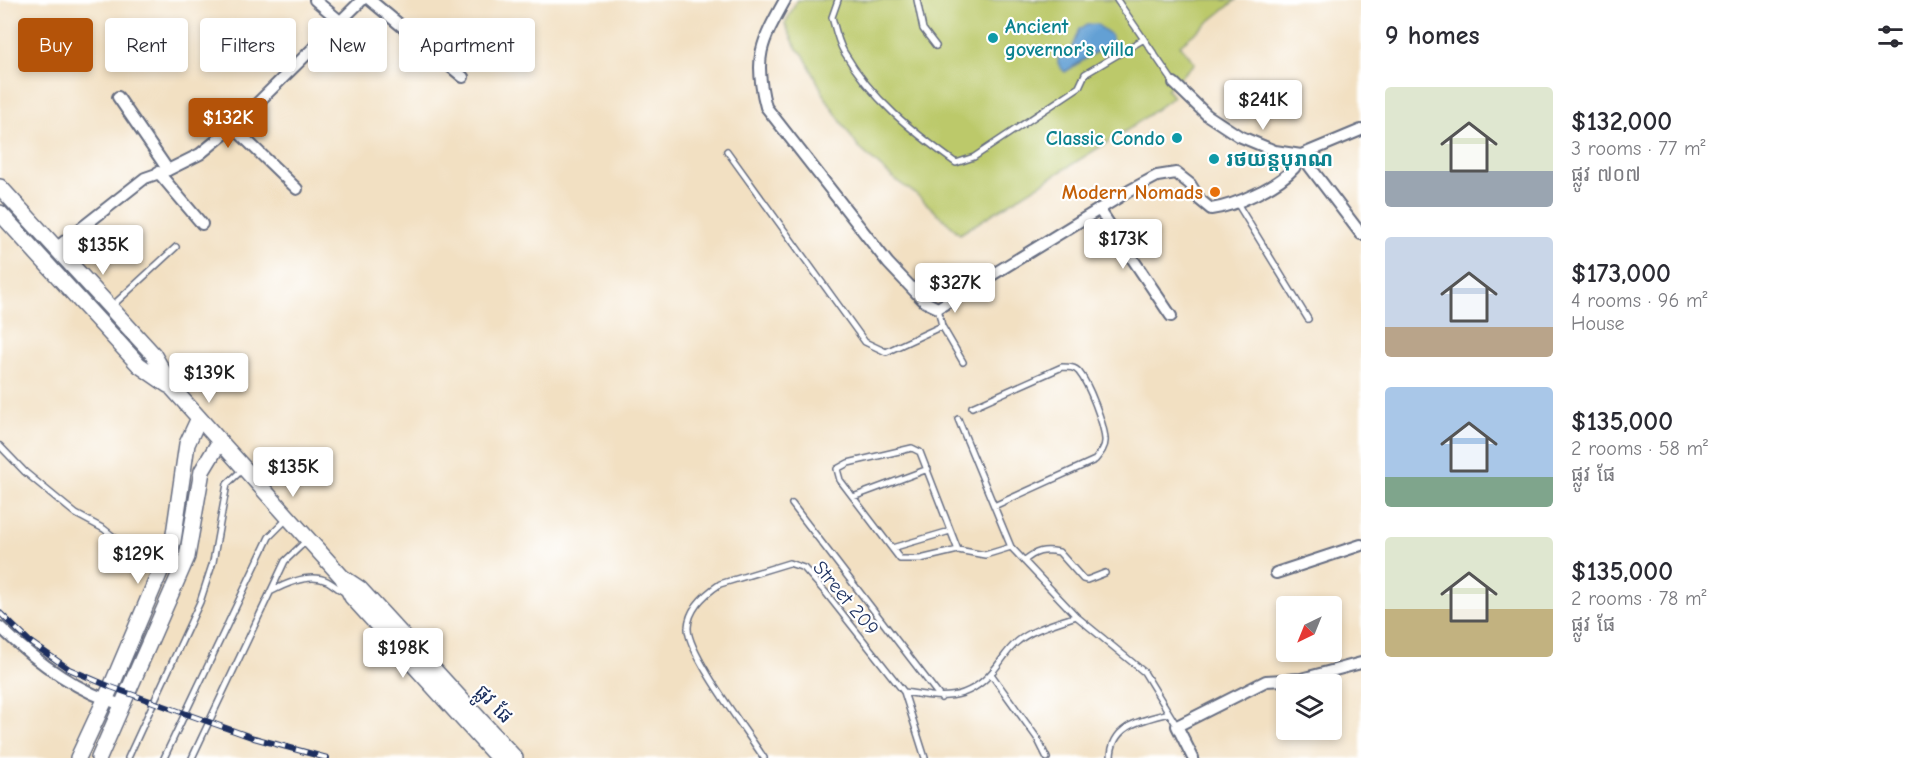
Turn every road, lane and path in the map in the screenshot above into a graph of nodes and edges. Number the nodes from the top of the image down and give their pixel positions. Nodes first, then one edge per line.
1 (315, 0) edge
2 (362, 0) edge
3 (370, 0) edge
4 (785, 0) edge
5 (838, 0) edge
6 (917, 0) edge
7 (1118, 0) edge
8 (336, 18) edge
9 (343, 18) edge
10 (1144, 39) junction
11 (936, 46) dead end
12 (308, 53) edge
13 (463, 77) dead end
14 (1174, 83) joint
15 (118, 97) dead end
16 (233, 127) junction
17 (1361, 130) edge
18 (727, 150) dead end
19 (1301, 155) junction
20 (163, 171) junction
21 (0, 187) edge
22 (297, 189) dead end
23 (1237, 203) junction
24 (1099, 209) junction
25 (2, 219) edge
26 (202, 224) dead end
27 (1361, 234) edge
28 (176, 247) dead end
29 (56, 248) junction
30 (110, 308) junction
31 (938, 308) junction
32 (1171, 316) dead end
33 (1308, 319) dead end
34 (942, 326) junction
35 (963, 362) dead end
36 (173, 389) junction
37 (972, 407) dead end
38 (200, 418) junction
39 (958, 419) dead end
40 (220, 441) junction
41 (0, 446) edge
42 (244, 468) junction
43 (928, 469) junction
44 (853, 496) junction
45 (792, 504) dead end
46 (994, 506) junction
47 (289, 518) junction
48 (950, 531) junction
49 (308, 539) junction
50 (1361, 545) edge
51 (1011, 547) junction
52 (892, 548) junction
53 (958, 550) junction
54 (1024, 561) junction
55 (1105, 573) dead end
56 (1276, 573) dead end
57 (161, 575) junction
58 (342, 577) junction
59 (271, 592) junction
60 (352, 597) junction
61 (1076, 616) junction
62 (0, 627) edge
63 (1361, 663) edge
64 (991, 674) junction
65 (904, 692) junction
66 (940, 698) junction
67 (105, 700) junction
68 (122, 705) junction
69 (1169, 713) junction
70 (1177, 726) junction
71 (78, 758) edge
72 (99, 758) edge
73 (128, 758) edge
74 (164, 758) edge
75 (192, 758) edge
76 (498, 758) edge
77 (515, 758) edge
78 (764, 758) edge
79 (925, 758) edge
80 (1047, 758) edge
81 (1111, 758) edge
82 (1193, 758) edge

1 - 8 street
2 - 9 street
3 - 13 street
4 - 31 street
5 - 10 lane
6 - 11 lane
7 - 10 lane
10 - 14 lane
12 - 16 street
14 - 19 street
15 - 20 street
16 - 20 street
16 - 22 street
17 - 19 street
18 - 34 lane
19 - 23 street
19 - 27 street
20 - 26 street
20 - 29 street
21 - 29 main road, ផ្លូវ ផែ
23 - 24 street
23 - 33 lane
24 - 31 street
24 - 32 street
25 - 36 main road, ផ្លូវ ផែ
28 - 30 lane
29 - 30 main road, ផ្លូវ ផែ
30 - 36 main road, ផ្លូវ ផែ
31 - 34 lane
34 - 35 lane
36 - 38 main road, ផ្លូវ ផែ
37 - 46 lane
38 - 40 main road, ផ្លូវ ផែ
38 - 57 main road
39 - 46 lane
40 - 42 main road, ផ្លូវ ផែ
40 - 68 main road
41 - 57 lane
42 - 47 main road, ផ្លូវ ផែ
42 - 73 lane
43 - 44 lane
43 - 44 lane
43 - 48 lane
44 - 52 lane
45 - 66 lane
46 - 51 lane
47 - 49 main road, ផ្លូវ ផែ
47 - 74 lane
48 - 52 lane
48 - 53 lane
49 - 58 main road, ផ្លូវ ផែ
49 - 59 lane
50 - 56 street
51 - 53 lane
51 - 54 lane
52 - 53 lane
54 - 55 lane
54 - 61 lane
57 - 67 main road
58 - 60 main road, ផ្លូវ ផែ
58 - 77 main road, ផ្លូវ ផែ
59 - 60 lane
59 - 75 lane
60 - 76 main road, ផ្លូវ ផែ
61 - 64 lane
61 - 69 lane
62 - 67 street
63 - 70 street
64 - 66 lane
64 - 80 lane
65 - 66 lane
65 - 78 lane, Street 209
65 - 79 lane
67 - 68 street
67 - 71 main road
68 - 72 main road
69 - 70 lane
69 - 81 lane
70 - 82 street

